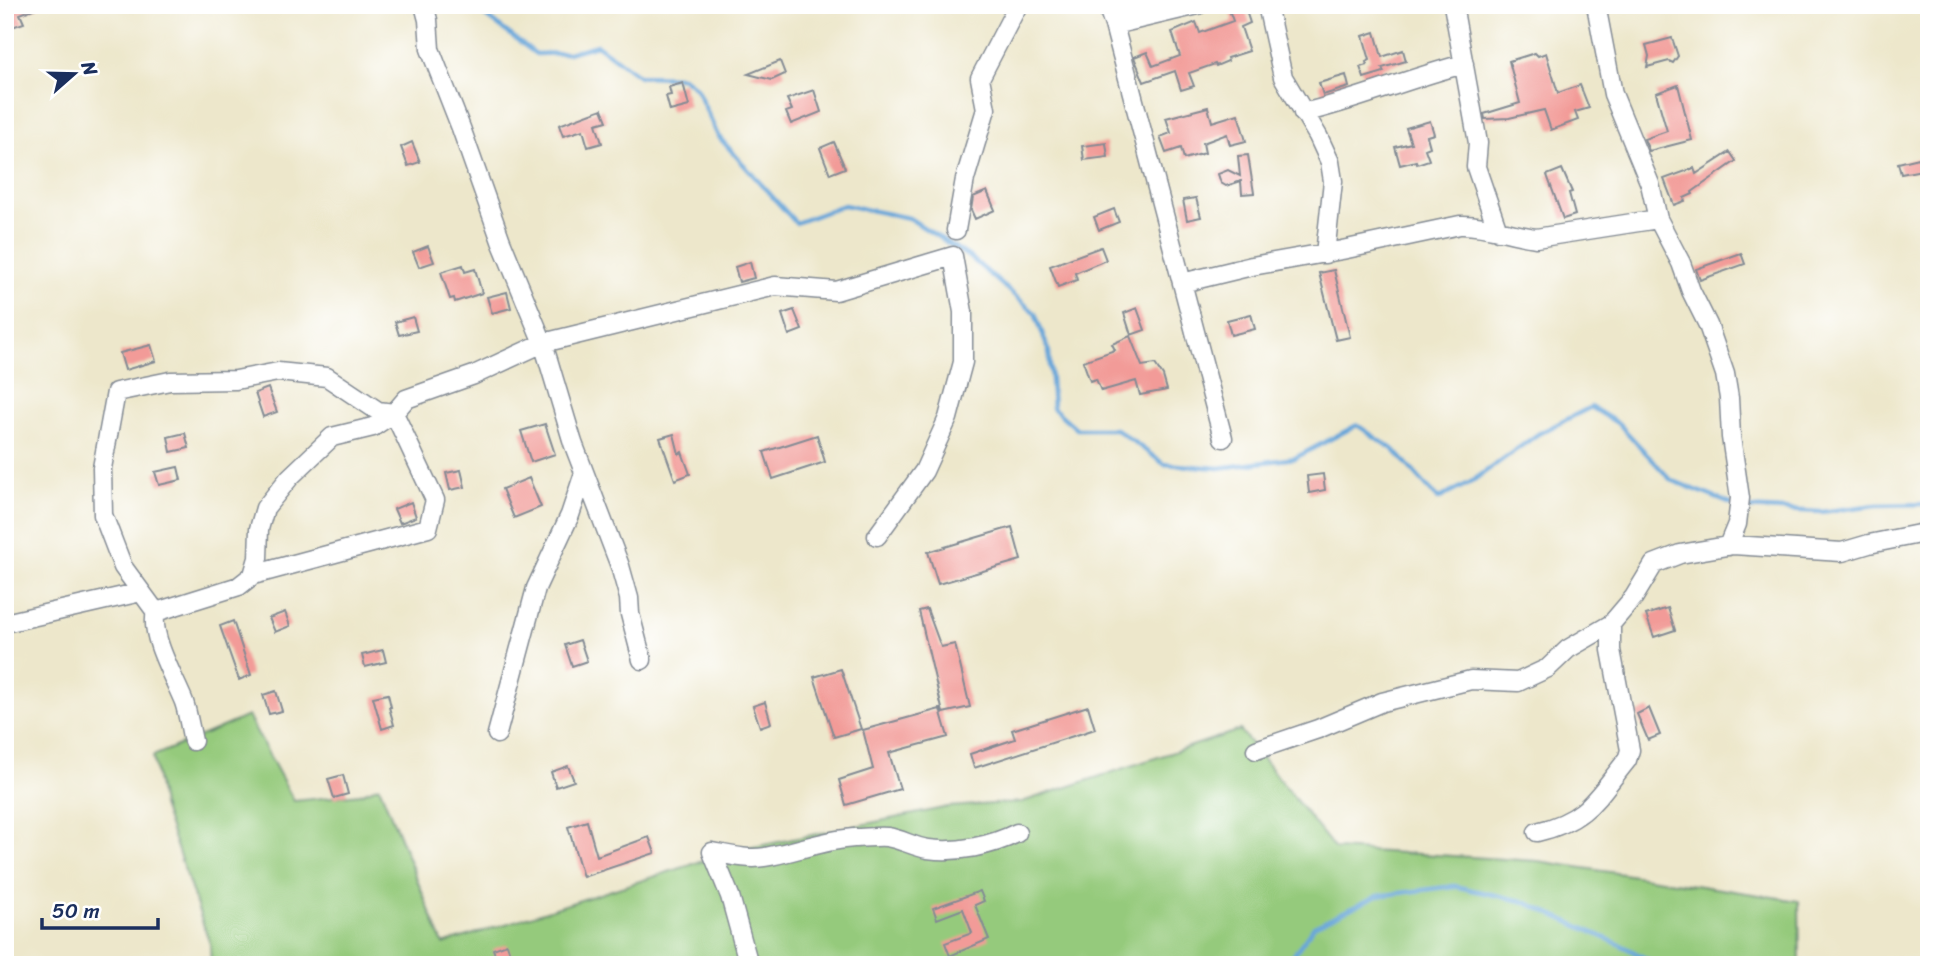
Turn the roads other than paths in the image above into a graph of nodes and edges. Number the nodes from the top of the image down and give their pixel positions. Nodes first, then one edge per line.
1 (424, 5) edge
2 (1018, 5) edge
3 (1107, 5) edge
4 (1198, 5) edge
5 (1267, 5) edge
6 (1453, 5) edge
7 (1596, 5) edge
8 (1114, 25) junction
9 (1464, 64) junction
10 (1303, 113) junction
11 (1658, 219) junction
12 (956, 230) dead end
13 (1498, 231) junction
14 (1325, 254) junction
15 (1182, 283) junction
16 (543, 343) junction
17 (394, 413) junction
18 (1223, 438) dead end
19 (584, 472) junction
20 (1929, 532) edge
21 (877, 536) dead end
22 (1728, 546) junction
23 (253, 575) junction
24 (141, 592) junction
25 (156, 611) junction
26 (5, 622) edge
27 (1611, 624) junction
28 (642, 660) dead end
29 (497, 734) dead end
30 (193, 741) dead end
31 (1256, 750) dead end
32 (1537, 832) dead end
33 (1017, 833) dead end
34 (749, 965) edge

1 - 16 street
2 - 12 street
3 - 8 street
4 - 8 street
5 - 10 street
6 - 9 street
7 - 11 street
8 - 15 street
9 - 10 street
9 - 13 street
10 - 14 street
11 - 13 street
11 - 22 street
13 - 14 street
14 - 15 street
15 - 18 street
16 - 17 street
16 - 19 street
16 - 21 street
17 - 23 street
17 - 23 street
17 - 24 street
19 - 28 street
19 - 29 street
20 - 22 street
22 - 27 street
23 - 25 street
24 - 25 street
24 - 26 street
25 - 30 street
27 - 31 street
27 - 32 street
33 - 34 street

